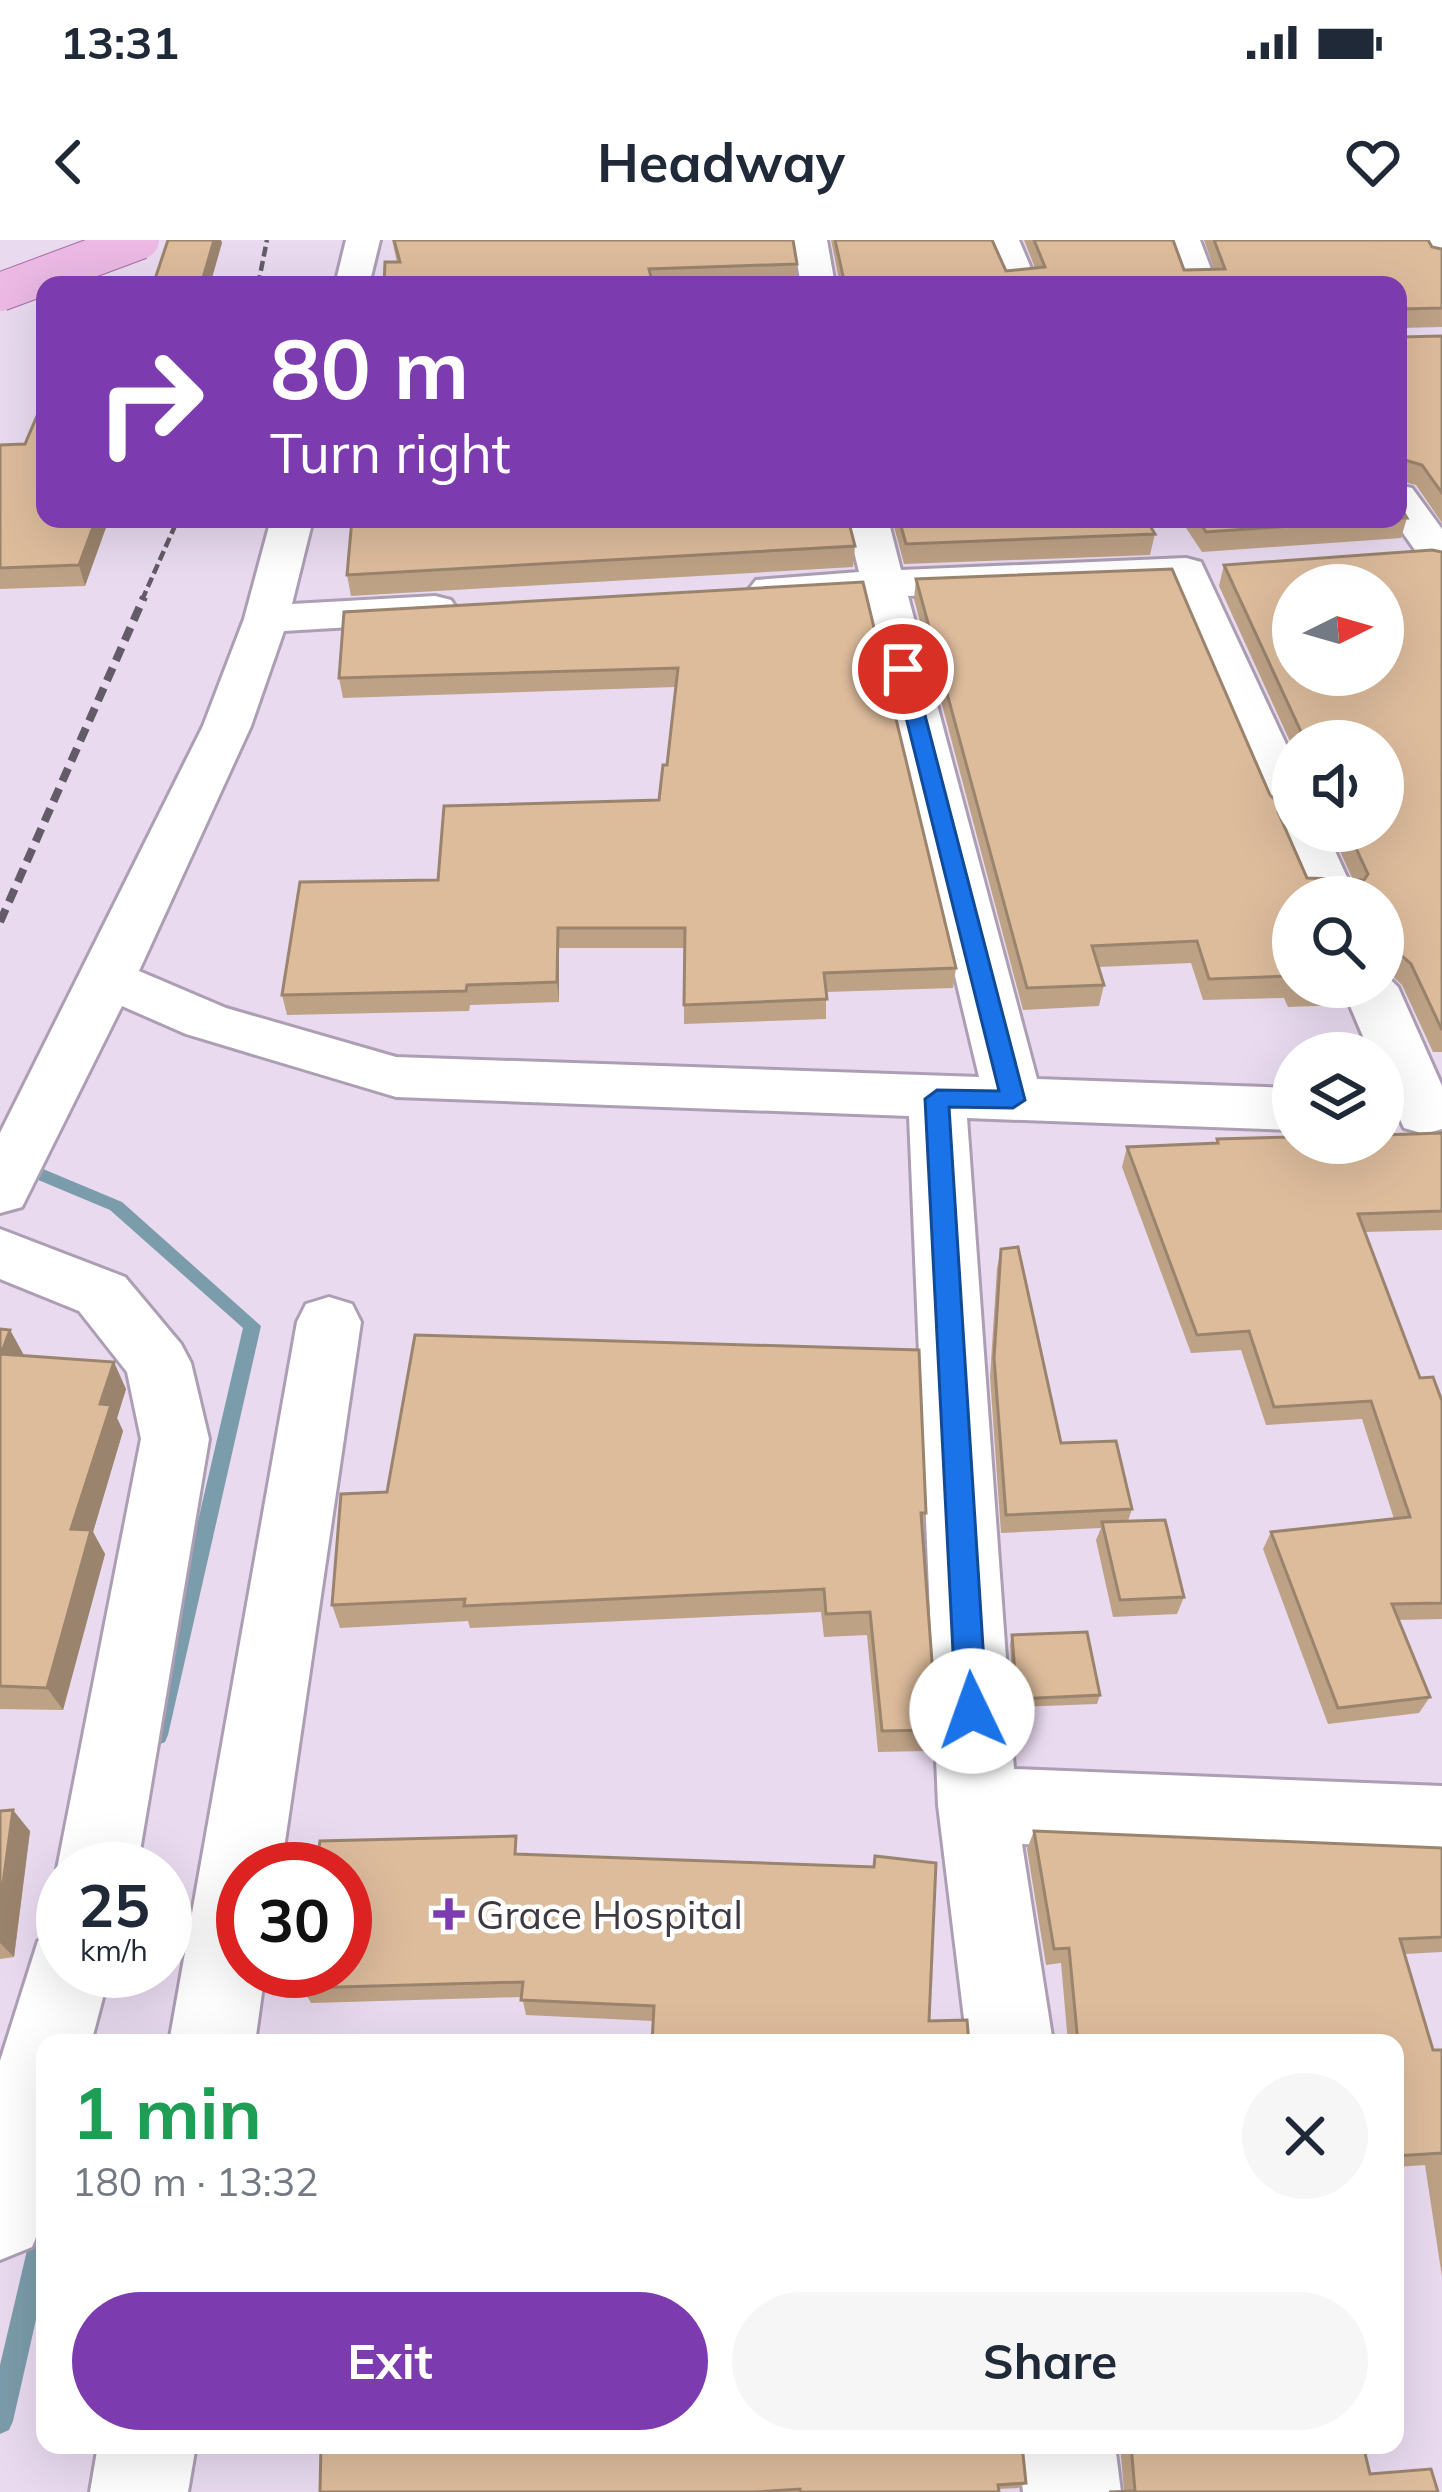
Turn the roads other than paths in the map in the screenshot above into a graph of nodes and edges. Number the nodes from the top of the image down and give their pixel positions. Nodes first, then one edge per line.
1 (100, 240) edge
2 (140, 240) edge
3 (363, 240) edge
4 (811, 240) edge
5 (1002, 240) edge
6 (1183, 240) edge
7 (1430, 240) edge
8 (1442, 256) edge
9 (43, 276) edge
10 (81, 276) edge
11 (354, 276) edge
12 (817, 276) edge
13 (1018, 276) edge
14 (1197, 276) edge
15 (36, 279) edge
16 (0, 292) edge
17 (36, 292) edge
18 (0, 305) edge
19 (1407, 509) edge
20 (290, 528) edge
21 (869, 528) edge
22 (1176, 554) junction
23 (1441, 554) edge
24 (1392, 556) edge
25 (1232, 568) edge
26 (881, 583) junction
27 (740, 591) edge
28 (479, 607) edge
29 (266, 619) junction
30 (1272, 767) edge
31 (108, 979) junction
32 (1378, 1008) edge
33 (937, 1099) junction
34 (1013, 1100) junction
35 (1272, 1108) edge
36 (1417, 1112) edge
37 (1, 1190) edge
38 (0, 1253) edge
39 (329, 1322) dead end
40 (977, 1805) junction
41 (1442, 1824) edge
42 (102, 1842) edge
43 (60, 1998) edge
44 (50, 2034) edge
45 (213, 2034) edge
46 (1009, 2034) edge
47 (36, 2086) edge
48 (0, 2215) edge
49 (145, 2454) edge
50 (1067, 2454) edge
51 (139, 2492) edge
52 (1072, 2492) edge

1 - 10 street
2 - 9 main road, bridge
3 - 11 street
4 - 12 street
5 - 13 street
6 - 14 street
7 - 8 street
15 - 16 main road, bridge
17 - 18 street
19 - 23 street
20 - 29 street
21 - 26 street
22 - 25 street
22 - 26 street
22 - 30 street
23 - 24 street
26 - 27 street
26 - 34 street
28 - 29 street
29 - 31 street
31 - 33 street
31 - 37 street
32 - 36 street
33 - 34 street
33 - 40 street
34 - 35 street
38 - 42 street
39 - 45 street
40 - 41 street
40 - 46 street
43 - 44 street
47 - 48 street
49 - 51 street
50 - 52 street

